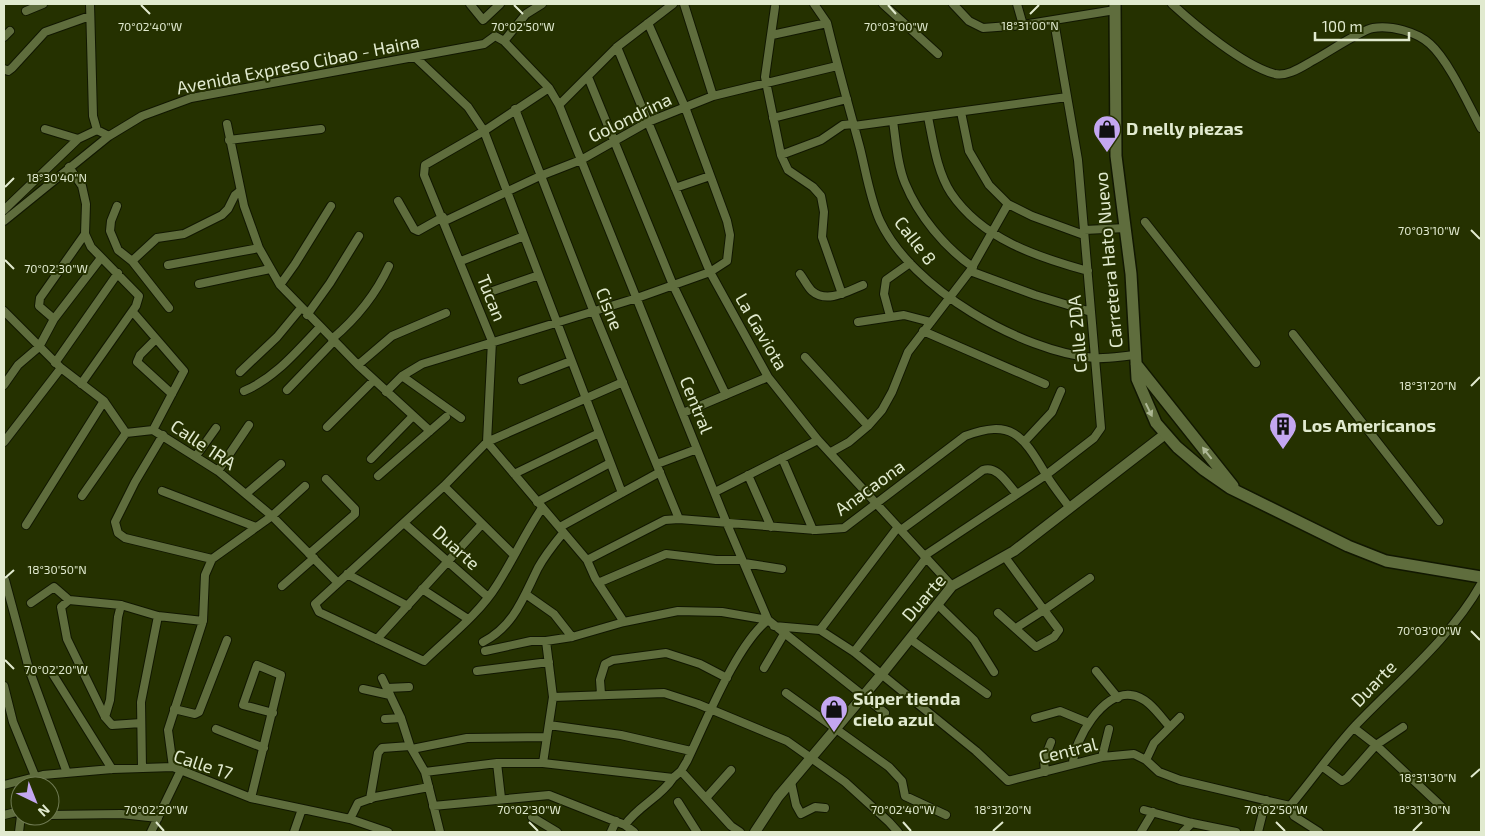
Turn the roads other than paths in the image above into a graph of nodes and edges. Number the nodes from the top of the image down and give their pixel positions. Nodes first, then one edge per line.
1 (43, 4) edge
2 (90, 4) edge
3 (470, 4) edge
4 (500, 4) edge
5 (542, 4) edge
6 (672, 4) edge
7 (684, 4) edge
8 (814, 4) edge
9 (883, 4) edge
10 (954, 4) edge
11 (1017, 4) edge
12 (1172, 4) edge
13 (34, 6) edge
14 (775, 7) dead end
15 (1115, 7) edge
16 (26, 11) dead end
17 (90, 16) junction
18 (1054, 21) junction
19 (648, 23) junction
20 (827, 24) junction
21 (1022, 26) junction
22 (10, 30) dead end
23 (772, 35) junction
24 (4, 37) edge
25 (504, 41) junction
26 (618, 48) junction
27 (938, 54) dead end
28 (415, 57) junction
29 (837, 66) junction
30 (4, 69) edge
31 (588, 76) junction
32 (766, 83) junction
33 (550, 88) junction
34 (713, 96) junction
35 (1067, 97) junction
36 (846, 99) junction
37 (559, 105) junction
38 (685, 108) junction
39 (515, 109) junction
40 (961, 112) junction
41 (928, 116) junction
42 (773, 118) junction
43 (893, 121) junction
44 (648, 122) junction
45 (227, 124) dead end
46 (854, 125) junction
47 (1481, 128) edge
48 (45, 129) dead end
49 (321, 129) dead end
50 (97, 130) junction
51 (484, 131) junction
52 (109, 136) junction
53 (78, 139) junction
54 (230, 140) junction
55 (614, 141) junction
56 (781, 155) junction
57 (581, 160) junction
58 (69, 167) junction
59 (540, 176) junction
60 (710, 176) junction
61 (675, 188) junction
62 (240, 191) junction
63 (507, 192) junction
64 (398, 201) dead end
65 (1008, 204) junction
66 (117, 206) dead end
67 (331, 206) dead end
68 (4, 210) edge
69 (444, 219) junction
70 (4, 221) edge
71 (1145, 222) dead end
72 (1126, 228) junction
73 (992, 232) junction
74 (1084, 232) junction
75 (85, 234) junction
76 (359, 236) dead end
77 (524, 236) junction
78 (259, 248) junction
79 (101, 258) junction
80 (132, 261) junction
81 (460, 261) junction
82 (910, 263) junction
83 (168, 265) dead end
84 (389, 266) dead end
85 (270, 269) junction
86 (972, 269) junction
87 (1088, 271) junction
88 (710, 272) junction
89 (118, 273) junction
90 (800, 274) dead end
91 (539, 275) junction
92 (199, 284) dead end
93 (280, 285) junction
94 (673, 285) junction
95 (863, 285) dead end
96 (488, 293) dead end
97 (842, 294) junction
98 (637, 298) junction
99 (951, 299) junction
100 (169, 308) dead end
101 (301, 308) junction
102 (594, 310) junction
103 (4, 311) edge
104 (133, 312) junction
105 (1091, 312) junction
106 (446, 314) dead end
107 (307, 315) junction
108 (890, 316) junction
109 (54, 319) junction
110 (556, 321) junction
111 (858, 322) dead end
112 (931, 322) junction
113 (320, 327) junction
114 (923, 330) junction
115 (1293, 334) dead end
116 (156, 338) junction
117 (333, 340) junction
118 (492, 341) junction
119 (39, 347) junction
120 (805, 357) dead end
121 (1095, 358) junction
122 (1136, 359) junction
123 (571, 361) junction
124 (55, 362) junction
125 (1256, 363) dead end
126 (358, 365) junction
127 (61, 368) junction
128 (240, 372) dead end
129 (402, 376) junction
130 (768, 377) junction
131 (374, 380) junction
132 (522, 380) dead end
133 (623, 382) junction
134 (80, 384) junction
135 (1045, 384) dead end
136 (4, 386) edge
137 (287, 390) dead end
138 (244, 391) dead end
139 (1062, 391) dead end
140 (386, 392) junction
141 (172, 394) junction
142 (726, 395) junction
143 (586, 399) junction
144 (104, 401) junction
145 (683, 413) junction
146 (413, 416) junction
147 (446, 417) dead end
148 (461, 418) dead end
149 (249, 425) dead end
150 (868, 426) junction
151 (327, 427) dead end
152 (216, 428) dead end
153 (7, 430) edge
154 (153, 430) junction
155 (430, 431) junction
156 (126, 432) junction
157 (599, 433) junction
158 (1164, 435) junction
159 (163, 436) junction
160 (818, 440) junction
161 (1025, 441) junction
162 (4, 442) edge
163 (487, 442) junction
164 (697, 449) junction
165 (831, 452) junction
166 (196, 456) junction
167 (782, 458) junction
168 (371, 459) dead end
169 (610, 463) junction
170 (281, 464) dead end
171 (658, 468) junction
172 (218, 471) junction
173 (514, 474) junction
174 (748, 475) junction
175 (1046, 475) junction
176 (378, 476) dead end
177 (326, 479) dead end
178 (306, 486) dead end
179 (444, 486) junction
180 (162, 491) dead end
181 (714, 492) junction
182 (1237, 492) junction
183 (622, 493) junction
184 (247, 494) junction
185 (1017, 494) junction
186 (82, 496) dead end
187 (878, 503) junction
188 (540, 505) junction
189 (1070, 508) junction
190 (272, 516) junction
191 (679, 519) junction
192 (1439, 521) dead end
193 (404, 523) junction
194 (482, 524) junction
195 (727, 524) junction
196 (26, 525) dead end
197 (256, 527) junction
198 (770, 527) junction
199 (900, 528) junction
200 (562, 530) junction
201 (814, 530) junction
202 (514, 555) junction
203 (311, 556) junction
204 (926, 557) junction
205 (1005, 557) junction
206 (212, 559) junction
207 (587, 560) junction
208 (743, 561) junction
209 (447, 563) junction
210 (782, 569) dead end
211 (347, 574) junction
212 (1481, 576) edge
213 (1090, 578) dead end
214 (5, 580) edge
215 (338, 583) junction
216 (598, 583) junction
217 (1481, 584) edge
218 (282, 586) dead end
219 (952, 586) junction
220 (422, 590) junction
221 (527, 595) junction
222 (488, 597) junction
223 (67, 601) junction
224 (31, 603) dead end
225 (937, 604) junction
226 (121, 605) junction
227 (408, 606) junction
228 (1044, 610) junction
229 (998, 613) dead end
230 (158, 616) junction
231 (468, 619) junction
232 (204, 621) junction
233 (624, 622) junction
234 (771, 623) junction
235 (1016, 628) junction
236 (820, 630) junction
237 (784, 634) junction
238 (572, 637) junction
239 (910, 639) junction
240 (227, 640) dead end
241 (376, 640) junction
242 (546, 641) junction
243 (483, 642) dead end
244 (485, 652) dead end
245 (854, 652) junction
246 (548, 662) junction
247 (764, 668) dead end
248 (477, 671) dead end
249 (1096, 671) dead end
250 (994, 672) dead end
251 (52, 673) dead end
252 (882, 675) junction
253 (382, 678) dead end
254 (727, 678) junction
255 (4, 686) edge
256 (409, 687) dead end
257 (363, 689) dead end
258 (389, 691) junction
259 (786, 693) dead end
260 (601, 694) junction
261 (987, 694) dead end
262 (553, 696) junction
263 (863, 696) junction
264 (1118, 698) junction
265 (174, 709) junction
266 (7, 711) edge
267 (712, 711) junction
268 (273, 713) junction
269 (886, 713) dead end
270 (105, 717) junction
271 (1180, 717) dead end
272 (401, 718) junction
273 (1035, 718) dead end
274 (384, 719) dead end
275 (141, 722) junction
276 (1089, 723) junction
277 (550, 725) junction
278 (1169, 726) junction
279 (1403, 727) dead end
280 (1354, 728) junction
281 (216, 729) dead end
282 (834, 729) junction
283 (1109, 730) dead end
284 (548, 737) junction
285 (1051, 742) dead end
286 (1376, 744) junction
287 (411, 747) junction
288 (264, 748) junction
289 (691, 751) junction
290 (811, 757) junction
291 (1102, 757) junction
292 (1146, 760) junction
293 (497, 763) junction
294 (543, 763) junction
295 (1073, 763) junction
296 (1323, 766) junction
297 (142, 768) junction
298 (112, 769) junction
299 (177, 769) junction
300 (731, 770) dead end
301 (681, 771) junction
302 (425, 772) junction
303 (1045, 772) junction
304 (68, 773) junction
305 (35, 776) joint
306 (673, 778) junction
307 (791, 782) junction
308 (429, 787) junction
309 (251, 798) junction
310 (501, 798) junction
311 (706, 798) junction
312 (370, 799) junction
313 (1266, 800) junction
314 (678, 802) dead end
315 (433, 806) junction
316 (1290, 806) junction
317 (825, 808) dead end
318 (1443, 808) dead end
319 (302, 809) junction
320 (1144, 810) dead end
321 (1153, 812) junction
322 (60, 815) edge
323 (946, 815) dead end
324 (532, 817) dead end
325 (158, 818) junction
326 (350, 819) junction
327 (616, 821) junction
328 (1192, 823) junction
329 (625, 824) junction
330 (151, 832) edge
331 (294, 832) edge
332 (388, 832) edge
333 (440, 832) edge
334 (557, 832) edge
335 (611, 832) edge
336 (634, 832) edge
337 (697, 832) edge
338 (740, 832) edge
339 (755, 832) edge
340 (898, 832) edge
341 (1141, 832) edge
342 (1184, 832) edge
343 (1234, 832) edge
344 (1258, 832) edge
345 (1319, 832) edge

1 - 13 street
2 - 17 street
3 - 4 street
5 - 25 street
6 - 19 street
7 - 34 street
8 - 20 street, Calle 8
9 - 27 street
10 - 21 street
11 - 21 street
12 - 47 street
13 - 16 street
14 - 23 street
15 - 18 street
15 - 72 main road, Carretera Hato Nuevo
17 - 30 street
17 - 50 street
18 - 21 street
18 - 35 street, Calle 2DA
19 - 26 street
19 - 38 street
20 - 23 street
20 - 29 street, Calle 8
22 - 24 street
23 - 32 street
25 - 28 street, Avenida Expreso Cibao - Haina
25 - 33 street, Central
26 - 31 street
26 - 44 street, La Gaviota
28 - 51 street
28 - 52 street, Avenida Expreso Cibao - Haina
29 - 32 street, Golondrina
29 - 36 street, Calle 8
31 - 37 street
31 - 55 street
32 - 34 street, Golondrina
32 - 42 street
33 - 37 street, Central
33 - 39 street, Tucan
34 - 38 street, Golondrina
35 - 40 street
35 - 74 street, Calle 2DA
36 - 42 street
36 - 46 street, Calle 8
37 - 57 street, Central
38 - 44 street, Golondrina
38 - 60 street
39 - 51 street, Tucan
39 - 59 street, Cisne
40 - 41 street
40 - 65 street
41 - 43 street
41 - 73 street
42 - 56 street
43 - 46 street
43 - 86 street
44 - 55 street, Golondrina
44 - 61 street, La Gaviota
45 - 54 street
46 - 56 street
46 - 82 street, Calle 8
48 - 53 street
49 - 54 street
50 - 52 street
50 - 53 street
51 - 63 street
51 - 69 street, Tucan
52 - 58 street, Avenida Expreso Cibao - Haina
53 - 68 street
54 - 62 street
55 - 57 street, Golondrina
55 - 94 street
56 - 97 street
57 - 59 street, Golondrina
57 - 98 street, Central
58 - 70 street, Avenida Expreso Cibao - Haina
58 - 75 street
59 - 63 street, Golondrina
59 - 102 street, Cisne
60 - 61 street
60 - 88 street
61 - 88 street, La Gaviota
62 - 78 street
62 - 80 street
63 - 69 street, Golondrina
63 - 77 street
64 - 69 street, Golondrina
65 - 73 street
65 - 74 street
66 - 80 street
67 - 93 street
69 - 81 street, Tucan
71 - 125 street
72 - 74 street
72 - 122 main road, Carretera Hato Nuevo
73 - 86 street
73 - 87 street
74 - 87 street, Calle 2DA
75 - 79 street
75 - 109 street
76 - 107 street
77 - 81 street
77 - 91 street
78 - 83 street
78 - 85 street
79 - 89 street
79 - 109 street
80 - 100 street
81 - 118 street, Tucan
82 - 99 street, Calle 8
82 - 108 street
84 - 117 street
85 - 92 street
85 - 93 street
86 - 99 street
86 - 105 street
87 - 105 street, Calle 2DA
88 - 94 street
88 - 130 street, La Gaviota
89 - 104 street
89 - 124 street
90 - 97 street
91 - 96 street
91 - 110 street
93 - 101 street
94 - 98 street
94 - 142 street
95 - 97 street
98 - 102 street
98 - 145 street, Central
99 - 112 street
99 - 121 street, Calle 8
101 - 107 street
101 - 128 street
102 - 110 street
102 - 133 street, Cisne
103 - 119 street
104 - 116 street
104 - 134 street
105 - 121 street, Calle 2DA
106 - 126 street
107 - 113 street
108 - 111 street
108 - 112 street
109 - 119 street
110 - 118 street
110 - 123 street
112 - 114 street
113 - 117 street
113 - 138 street
114 - 135 street
114 - 150 street
115 - 192 street
116 - 141 street
116 - 141 street
117 - 126 street
117 - 137 street
118 - 129 street
118 - 163 street, Tucan
119 - 124 street
119 - 136 street
120 - 150 street
121 - 122 street, Calle 8
121 - 175 street, Calle 2DA
122 -> 158 main road, Carretera Hato Nuevo
182 -> 122 main road, Carretera Hato Nuevo
123 - 132 street
123 - 143 street
124 - 127 street
126 - 131 street
127 - 134 street
127 - 153 street
129 - 140 street
129 - 148 street
130 - 142 street
130 - 160 street, La Gaviota
131 - 140 street
131 - 151 street
133 - 143 street
133 - 171 street, Cisne
134 - 144 street
139 - 161 street
140 - 146 street
141 - 154 street
142 - 145 street
143 - 157 street
143 - 163 street
144 - 156 street
144 - 196 street
145 - 164 street, Central
146 - 155 street
146 - 168 street
147 - 155 street
149 - 172 street
150 - 165 street
152 - 166 street
153 - 162 street
154 - 156 street, Calle 1RA
154 - 159 street, Calle 1RA
155 - 176 street
156 - 186 street
157 - 169 street
157 - 173 street
158 - 182 main road, Carretera Hato Nuevo
158 - 189 street, Duarte
159 - 166 street, Calle 1RA
159 - 206 street
160 - 165 street, La Gaviota
160 - 167 street
161 - 175 street, Anacaona
161 - 187 street, Anacaona
163 - 173 street
163 - 179 street
164 - 171 street
164 - 181 street, Central
165 - 187 street, La Gaviota
166 - 172 street, Calle 1RA
167 - 174 street
167 - 201 street
169 - 183 street
169 - 188 street
170 - 184 street
171 - 183 street
171 - 191 street, Cisne
172 - 184 street, Calle 1RA
173 - 188 street
174 - 181 street
174 - 198 street
175 - 185 street, Calle 2DA
175 - 189 street, Anacaona
177 - 203 street
178 - 190 street
179 - 193 street
179 - 194 street
180 - 197 street
181 - 195 street, Central
182 - 212 main road, Carretera Hato Nuevo
183 - 200 street
184 - 190 street, Calle 1RA
185 - 199 street
185 - 204 street, Calle 2DA
187 - 199 street, La Gaviota
187 - 201 street, Anacaona
188 - 200 street
188 - 202 street
189 - 205 street, Duarte
190 - 197 street
190 - 203 street, Calle 1RA
191 - 195 street, Anacaona
191 - 207 street, Anacaona
193 - 209 street, Duarte
193 - 211 street
194 - 202 street
194 - 209 street
195 - 198 street, Anacaona
195 - 208 street, Central
197 - 206 street
198 - 201 street, Anacaona
199 - 204 street, La Gaviota
199 - 236 street
200 - 207 street
200 - 221 street
202 - 222 street
203 - 215 street, Calle 1RA
203 - 218 street
204 - 219 street, La Gaviota
204 - 245 street, Calle 2DA
205 - 219 street, Duarte
205 - 228 street
206 - 232 street
207 - 216 street
208 - 210 street
208 - 216 street
208 - 234 street, Central
209 - 220 street
209 - 222 street, Duarte
211 - 215 street
211 - 227 street
213 - 228 street
214 - 304 street
215 - 241 street
216 - 233 street
217 - 280 street, Duarte
219 - 225 street, Duarte
220 - 227 street
220 - 231 street
221 - 238 street
221 - 243 street
222 - 231 street
223 - 224 street
223 - 226 street
223 - 270 street
225 - 239 street, Duarte
225 - 250 street
226 - 230 street
226 - 270 street
227 - 241 street
228 - 235 street
228 - 235 street
229 - 235 street
230 - 232 street
230 - 275 street
231 - 241 street
232 - 265 street
233 - 234 street
233 - 238 street
234 - 236 street
234 - 237 street, Central
234 - 254 street
236 - 245 street
237 - 247 street
237 - 263 street, Central
238 - 242 street
239 - 252 street, Duarte
239 - 261 street
240 - 265 street
242 - 244 street
242 - 246 street
245 - 252 street
246 - 248 street
246 - 262 street
249 - 264 street
251 - 298 street
252 - 263 street, Duarte
252 - 303 street, Central
253 - 258 street
254 - 260 street
254 - 267 street
255 - 266 street
256 - 258 street
257 - 258 street
258 - 272 street
259 - 282 street
260 - 262 street
260 - 267 street
262 - 277 street
263 - 269 street, Central
263 - 282 street, Duarte
264 - 276 street
264 - 278 street
265 - 299 street
266 - 305 street
267 - 289 street
267 - 290 street
268 - 268 street
268 - 288 street
270 - 275 street
271 - 278 street
272 - 274 street
272 - 287 street
273 - 276 street
275 - 297 street
276 - 295 street
277 - 284 street
277 - 289 street
278 - 292 street
279 - 286 street
280 - 286 street
280 - 296 street, Duarte
281 - 288 street
282 - 290 street, Duarte
282 - 323 street
283 - 291 street
284 - 287 street
284 - 294 street
285 - 303 street
286 - 296 street
286 - 318 street
287 - 302 street
287 - 312 street
288 - 309 street
289 - 301 street
290 - 307 street, Duarte
290 - 340 street
291 - 292 street, Central
291 - 295 street, Central
292 - 313 street, Central
293 - 294 street
293 - 302 street
293 - 310 street
294 - 306 street
295 - 303 street, Central
296 - 316 street, Duarte
297 - 298 street, Calle 17
297 - 299 street, Calle 17
298 - 304 street, Calle 17
299 - 309 street, Calle 17
299 - 325 street
300 - 311 street
301 - 306 street
301 - 311 street
302 - 308 street
304 - 305 street, Calle 17
306 - 329 street
307 - 317 street
307 - 339 street, Duarte
308 - 312 street
308 - 315 street
309 - 319 street, Calle 17
310 - 315 street
310 - 327 street
311 - 338 street
312 - 326 street
313 - 316 street, Central
313 - 344 street
314 - 337 street
315 - 333 street
316 - 345 street
319 - 326 street, Calle 17
319 - 331 street
320 - 321 street
321 - 328 street
321 - 341 street
322 - 325 street
324 - 334 street
325 - 330 street
326 - 332 street, Calle 17
327 - 329 street
327 - 335 street
328 - 342 street
328 - 343 street
329 - 336 street

